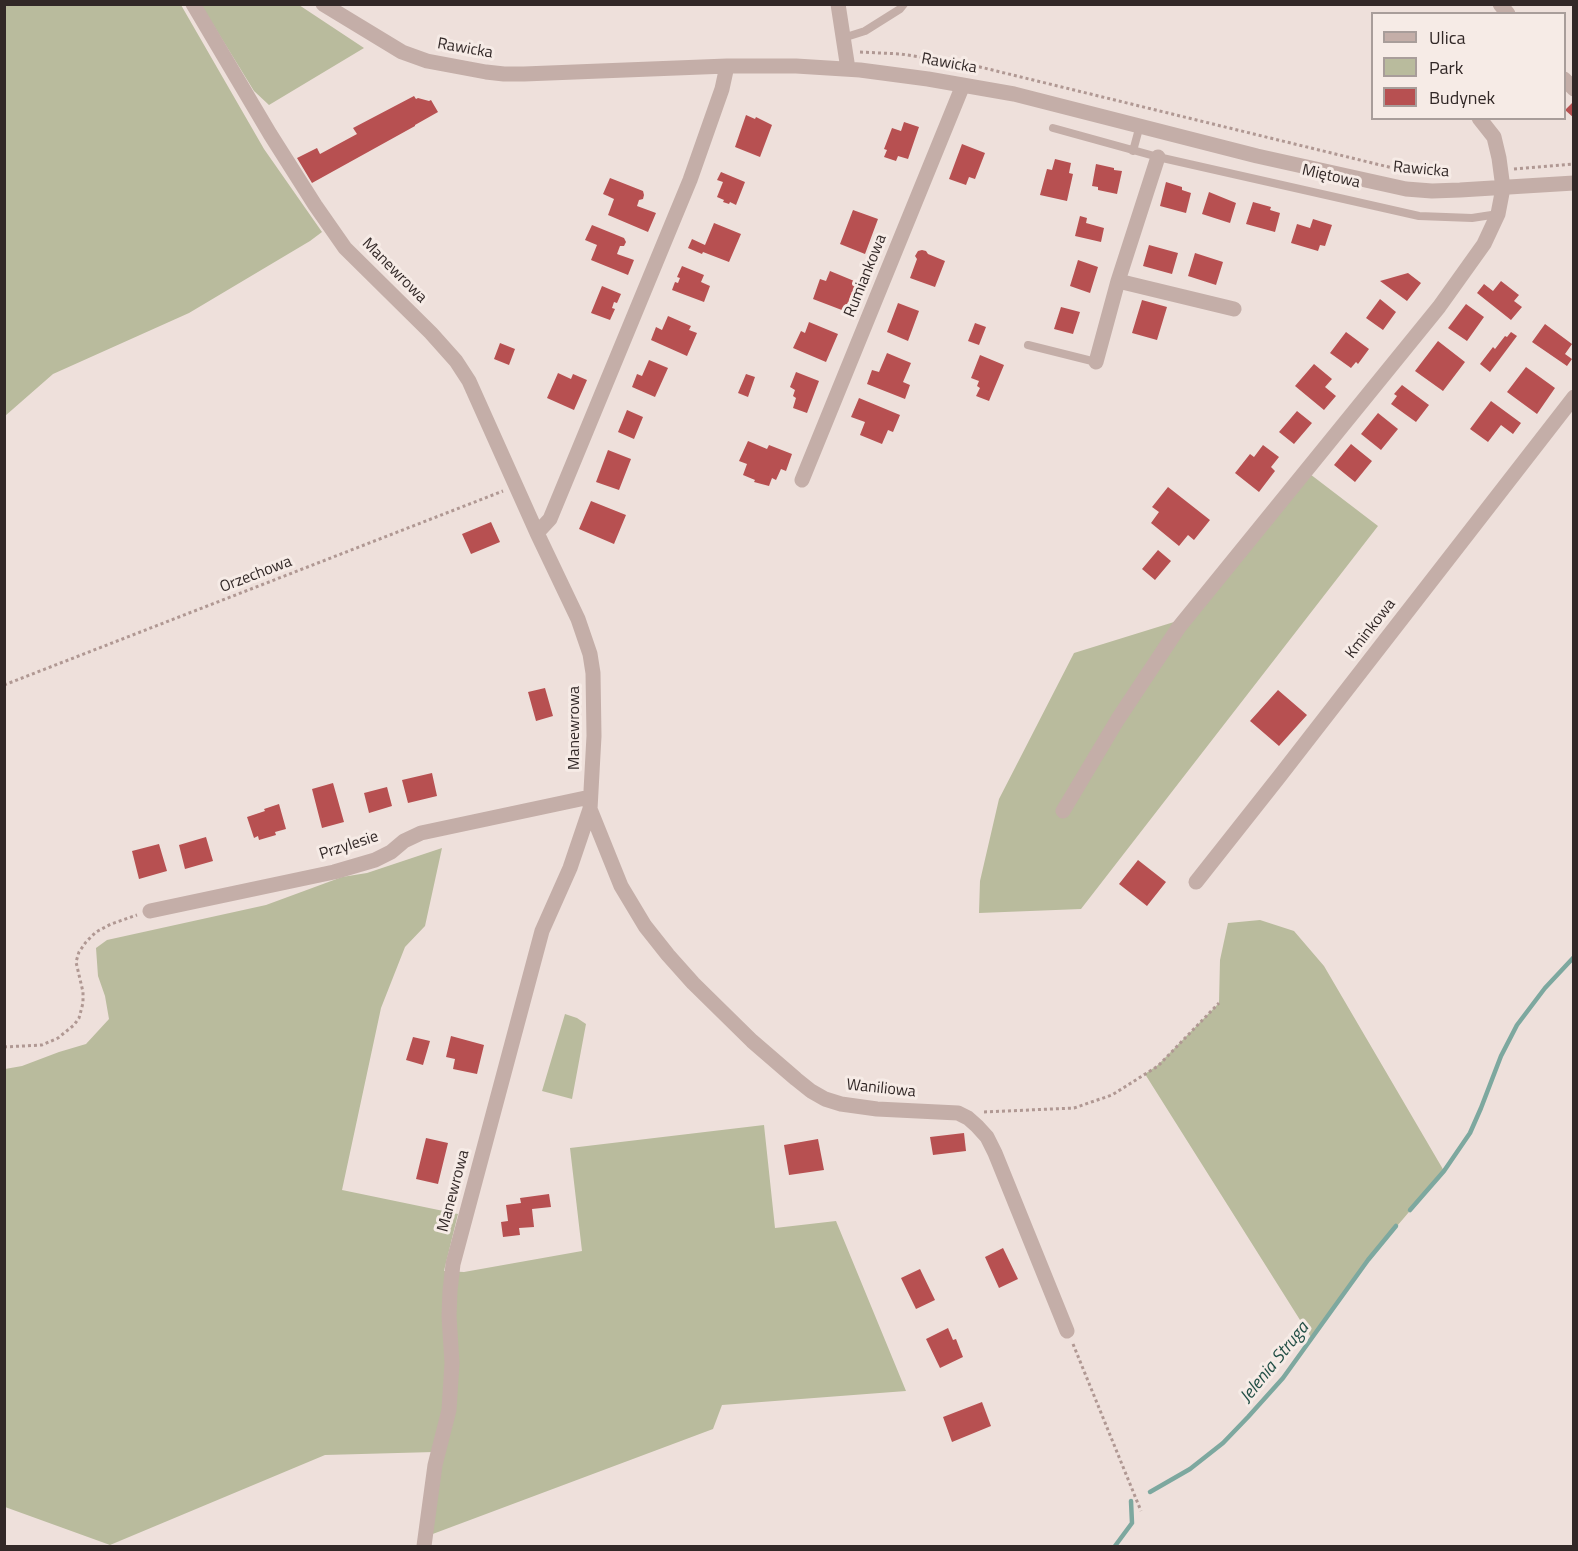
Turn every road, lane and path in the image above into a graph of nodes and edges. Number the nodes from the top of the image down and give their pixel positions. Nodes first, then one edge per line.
1 (193, 4) edge
2 (323, 4) edge
3 (838, 4) edge
4 (904, 4) edge
5 (843, 38) junction
6 (727, 66) junction
7 (848, 69) junction
8 (963, 85) junction
9 (1481, 120) edge
10 (1140, 125) junction
11 (1053, 128) dead end
12 (1133, 150) junction
13 (1158, 158) junction
14 (1574, 183) edge
15 (1503, 188) junction
16 (1498, 214) junction
17 (1118, 281) junction
18 (1234, 309) dead end
19 (1028, 345) dead end
20 (1096, 362) joint
21 (1574, 397) edge
22 (802, 480) dead end
23 (516, 486) junction
24 (537, 532) junction
25 (4, 685) edge
26 (590, 803) junction
27 (1063, 811) dead end
28 (1196, 882) dead end
29 (150, 911) joint
30 (1219, 1003) dead end
31 (4, 1047) edge
32 (958, 1113) junction
33 (1067, 1331) joint
34 (1141, 1511) dead end
35 (424, 1546) edge

1 - 23 street, Manewrowa
2 - 6 street, Rawicka
3 - 5 street
4 - 5 lane
5 - 7 street
6 - 7 street, Rawicka
6 - 24 street
7 - 8 street, Rawicka
8 - 10 street, Rawicka
8 - 22 street, Rumiankowa
9 - 15 street
10 - 12 lane
10 - 15 street, Rawicka
11 - 12 lane, Miętowa
12 - 13 lane, Miętowa
13 - 16 lane, Miętowa
13 - 17 street
14 - 15 street, Rawicka
15 - 16 street
16 - 27 street
17 - 18 street
17 - 20 street
19 - 20 lane
21 - 28 street, Kminkowa
23 - 24 street, Manewrowa
23 - 25 path, Orzechowa
24 - 26 street, Manewrowa
26 - 29 street, Przylesie
26 - 32 street, Waniliowa
26 - 35 street, Manewrowa
29 - 31 path
30 - 32 path
32 - 33 street
33 - 34 path

